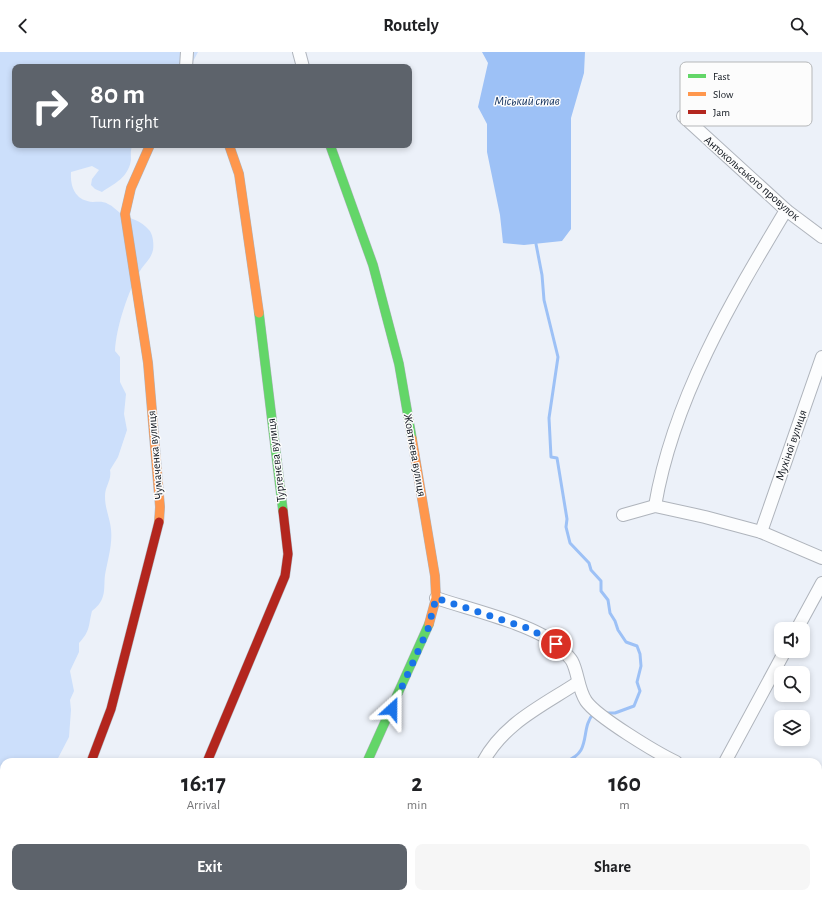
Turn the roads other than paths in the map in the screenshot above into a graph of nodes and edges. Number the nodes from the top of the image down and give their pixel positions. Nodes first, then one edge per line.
1 (187, 52) edge
2 (299, 52) edge
3 (186, 64) edge
4 (302, 64) edge
5 (694, 126) edge
6 (149, 148) edge
7 (230, 148) edge
8 (331, 148) edge
9 (786, 210) junction
10 (822, 237) edge
11 (822, 358) edge
12 (655, 506) junction
13 (623, 515) dead end
14 (761, 532) junction
15 (822, 558) edge
16 (822, 583) edge
17 (436, 598) junction
18 (801, 622) edge
19 (781, 658) edge
20 (577, 683) junction
21 (93, 758) edge
22 (209, 758) edge
23 (369, 758) edge
24 (485, 758) edge
25 (667, 758) edge
26 (727, 758) edge

1 - 3 street
2 - 4 street
5 - 9 street, Антокольського провулок
6 - 21 street, Чумаченка вулиця
7 - 22 street, Тургенєва вулиця
8 - 17 street, Жовтнева вулиця
9 - 10 street, Антокольського провулок
9 - 12 street
11 - 14 street, Мухіної вулиця
12 - 13 street
12 - 14 street
14 - 15 street
16 - 18 street
17 - 20 street
17 - 23 street, Жовтнева вулиця
19 - 26 street
20 - 24 street
20 - 25 street

